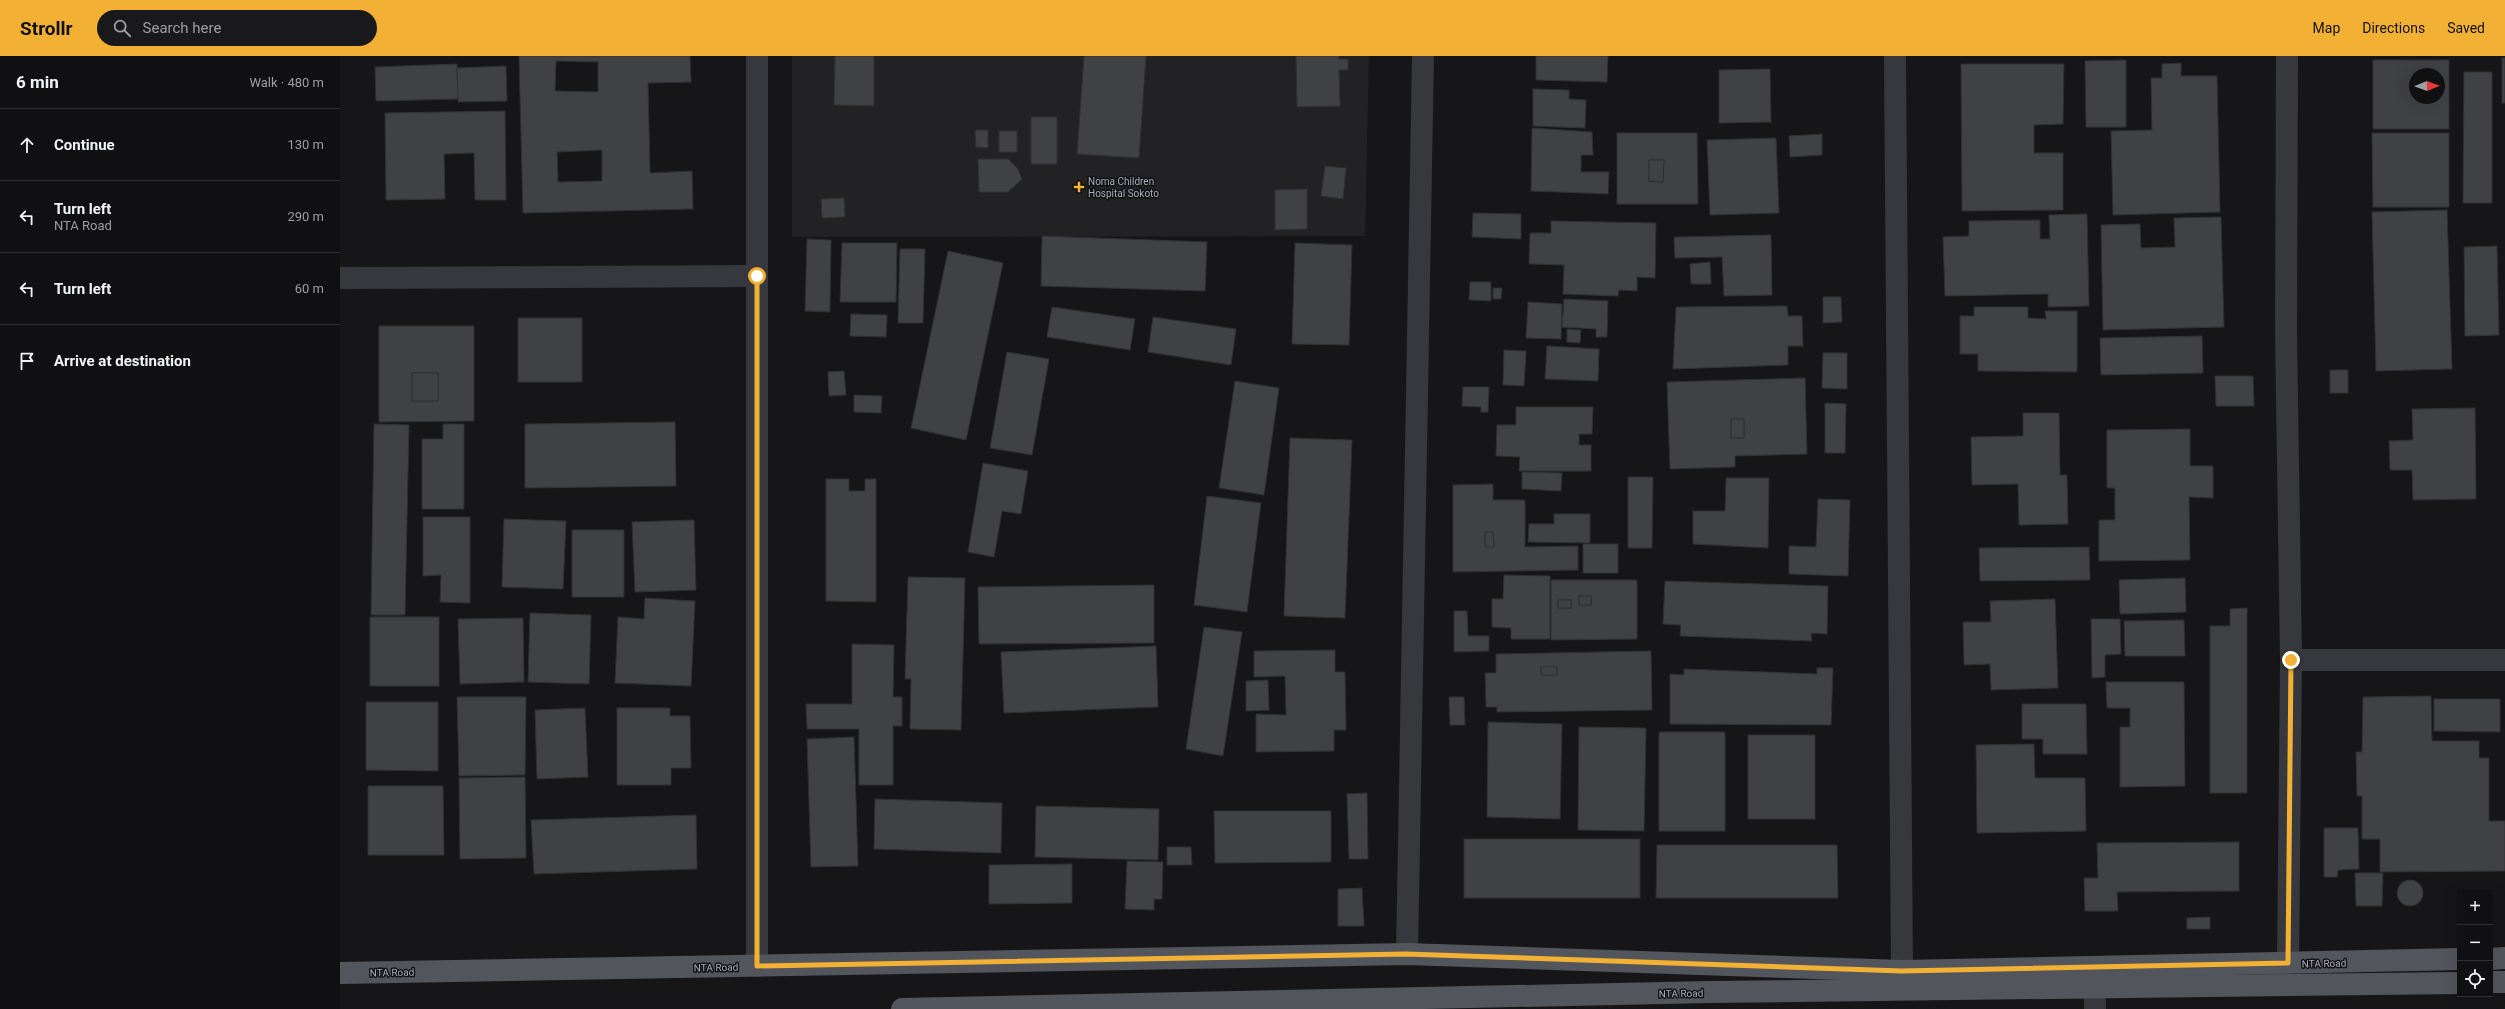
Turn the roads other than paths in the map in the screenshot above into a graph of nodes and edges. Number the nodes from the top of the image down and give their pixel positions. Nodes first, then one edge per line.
1 (758, 56) edge
2 (1423, 56) edge
3 (1895, 56) edge
4 (2287, 56) edge
5 (757, 276) junction
6 (340, 278) edge
7 (2291, 660) junction
8 (2505, 660) edge
9 (1406, 954) junction
10 (2505, 958) edge
11 (2457, 959) edge
12 (2493, 959) edge
13 (2288, 963) junction
14 (757, 966) junction
15 (1902, 971) junction
16 (340, 973) edge
17 (2493, 982) edge
18 (2505, 982) edge
19 (2457, 983) edge
20 (2095, 988) junction
21 (902, 1009) edge
22 (2095, 1009) edge

1 - 5 street
2 - 9 street
3 - 15 street
4 - 7 street
5 - 6 street
5 - 14 street
7 - 8 street
7 - 13 street
9 - 14 main road, NTA Road
9 - 15 main road, NTA Road
10 - 12 main road
11 - 13 main road, NTA Road
13 - 15 main road, NTA Road
14 - 16 main road, NTA Road
17 - 18 main road
19 - 20 main road, NTA Road
20 - 21 main road, NTA Road
20 - 22 street

